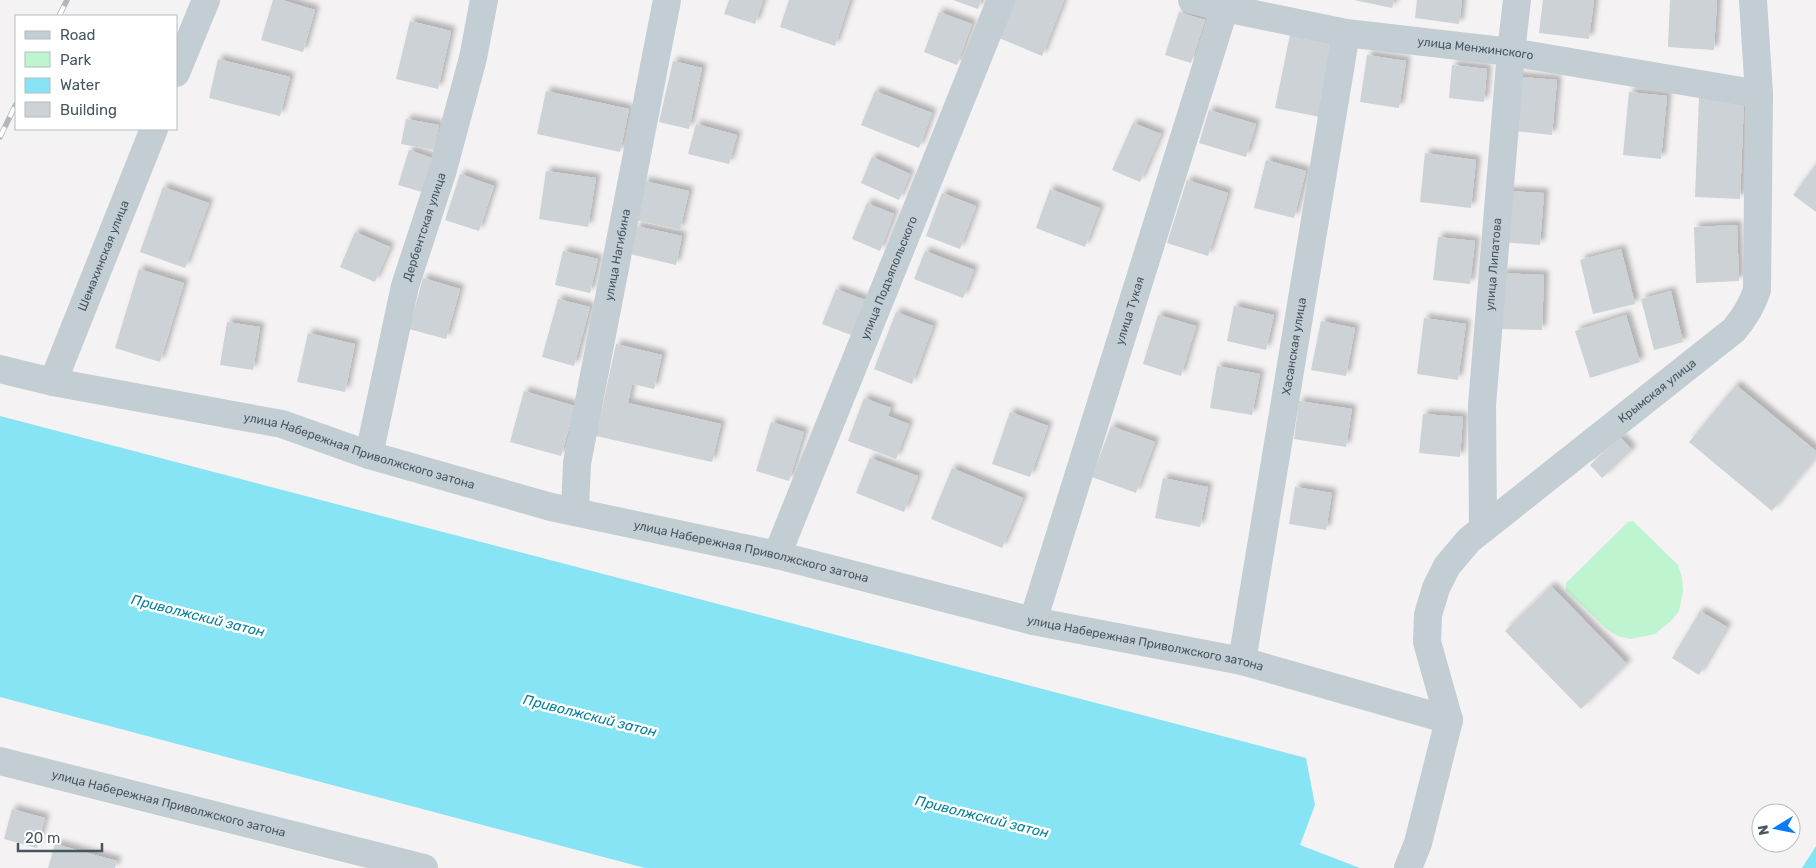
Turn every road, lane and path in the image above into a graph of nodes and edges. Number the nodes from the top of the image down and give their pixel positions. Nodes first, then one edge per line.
1 (206, 0) edge
2 (484, 0) edge
3 (667, 0) edge
4 (1001, 0) edge
5 (1192, 0) edge
6 (1516, 0) edge
7 (1752, 0) edge
8 (1226, 4) edge
9 (1346, 33) junction
10 (1511, 52) junction
11 (178, 68) edge
12 (1759, 94) junction
13 (154, 130) edge
14 (0, 369) edge
15 (53, 382) junction
16 (369, 455) junction
17 (576, 511) junction
18 (1483, 529) junction
19 (777, 555) junction
20 (1033, 621) junction
21 (1242, 660) junction
22 (1449, 720) junction
23 (0, 761) edge
24 (424, 868) edge
25 (1408, 868) edge

1 - 11 street
2 - 16 street, Дербентская улица
3 - 17 street, улица Нагибина
4 - 19 street, улица Подъяпольского
5 - 8 street, улица Менжинского
6 - 10 street, улица Липатова
7 - 12 street, Крымская улица
8 - 9 street, улица Менжинского
8 - 20 street, улица Тукая
9 - 10 street, улица Менжинского
9 - 21 street, Хасанская улица
10 - 12 street, улица Менжинского
10 - 18 street, улица Липатова
12 - 18 street, Крымская улица
13 - 15 street, Шемахинская улица
14 - 15 street, улица Набережная Приволжского затона
15 - 16 street, улица Набережная Приволжского затона
16 - 17 street, улица Набережная Приволжского затона
17 - 19 street, улица Набережная Приволжского затона
18 - 22 street, Крымская улица
19 - 20 street, улица Набережная Приволжского затона
20 - 21 street, улица Набережная Приволжского затона
21 - 22 street, улица Набережная Приволжского затона
22 - 25 street
23 - 24 street, улица Набережная Приволжского затона

